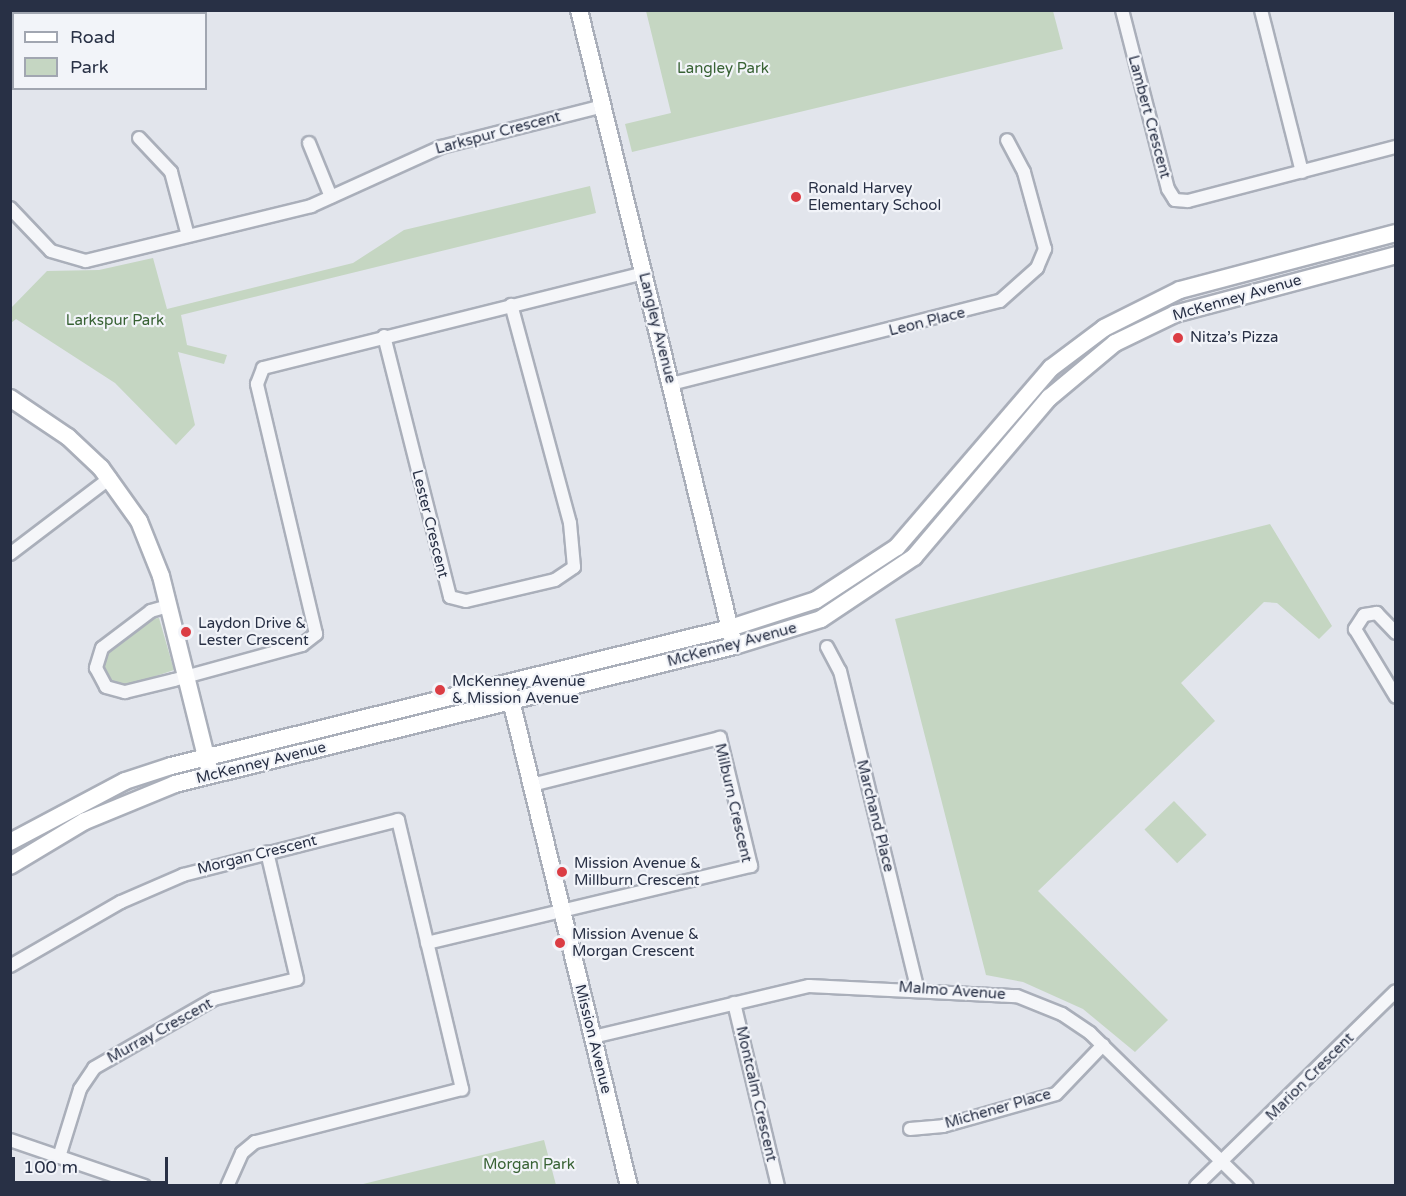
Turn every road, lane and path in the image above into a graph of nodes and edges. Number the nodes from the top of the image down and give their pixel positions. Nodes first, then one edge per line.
1 (579, 10) edge
2 (1122, 10) edge
3 (1261, 10) edge
4 (603, 106) junction
5 (139, 138) dead end
6 (1007, 140) dead end
7 (309, 143) dead end
8 (1395, 147) edge
9 (1302, 172) junction
10 (331, 197) junction
11 (10, 208) edge
12 (1395, 233) edge
13 (188, 236) junction
14 (1395, 255) edge
15 (644, 273) junction
16 (511, 305) junction
17 (384, 336) junction
18 (671, 384) junction
19 (10, 398) edge
20 (110, 478) junction
21 (10, 554) edge
22 (168, 606) junction
23 (730, 628) junction
24 (1395, 633) edge
25 (734, 646) junction
26 (827, 647) dead end
27 (185, 674) junction
28 (506, 683) junction
29 (1395, 697) edge
30 (511, 701) junction
31 (206, 756) junction
32 (210, 774) junction
33 (532, 785) junction
34 (10, 842) edge
35 (267, 852) junction
36 (10, 866) edge
37 (561, 909) junction
38 (427, 942) junction
39 (10, 966) edge
40 (917, 987) junction
41 (1395, 991) edge
42 (734, 1003) junction
43 (593, 1037) junction
44 (1103, 1045) junction
45 (910, 1129) dead end
46 (10, 1140) edge
47 (59, 1157) junction
48 (1222, 1161) junction
49 (144, 1185) edge
50 (227, 1185) edge
51 (630, 1185) edge
52 (778, 1185) edge
53 (1196, 1185) edge
54 (1247, 1185) edge

1 - 4 main road, Langley Avenue
2 - 9 street, Lambert Crescent
3 - 9 street
4 - 10 street, Larkspur Crescent
4 - 15 main road, Langley Avenue
5 - 13 street
6 - 18 street, Leon Place
7 - 10 street
8 - 9 street, Lambert Crescent
10 - 13 street, Larkspur Crescent
11 - 13 street, Larkspur Crescent
12 - 23 main road, McKenney Avenue
14 - 25 main road, McKenney Avenue
15 - 16 street
15 - 18 main road, Langley Avenue
16 - 17 street
16 - 17 street, Lester Crescent
17 - 27 street
18 - 23 main road, Langley Avenue
19 - 20 main road
20 - 21 street
20 - 22 main road
22 - 27 main road
22 - 27 street
23 - 25 main road, Langley Avenue
23 - 28 main road, McKenney Avenue
24 - 29 street
25 - 30 main road, McKenney Avenue
26 - 40 street, Marchand Place
27 - 31 main road
28 - 30 main road, Mission Avenue
28 - 31 main road, McKenney Avenue
30 - 32 main road, McKenney Avenue
30 - 33 main road, Mission Avenue
31 - 32 main road
31 - 34 main road, McKenney Avenue
32 - 36 main road, McKenney Avenue
33 - 37 main road, Mission Avenue
33 - 37 street, Milburn Crescent
35 - 38 street, Morgan Crescent
35 - 39 street, Morgan Crescent
35 - 47 street, Murray Crescent
37 - 38 street
37 - 43 main road, Mission Avenue
38 - 50 street, Morgan Crescent
40 - 42 street, Malmo Avenue
40 - 44 street, Malmo Avenue
41 - 48 street, Marion Crescent
42 - 43 street, Malmo Avenue
42 - 52 street, Montcalm Crescent
43 - 51 main road, Mission Avenue
44 - 45 street, Michener Place
44 - 48 street, Malmo Avenue
46 - 47 street
47 - 49 street
48 - 53 street
48 - 54 street, Malmo Avenue

